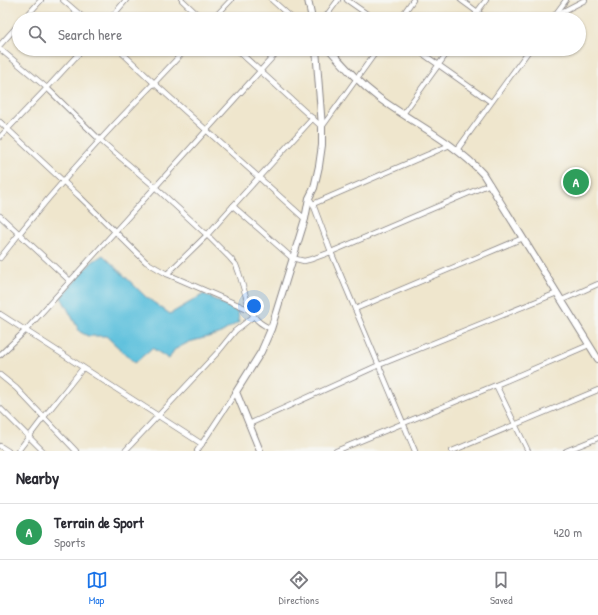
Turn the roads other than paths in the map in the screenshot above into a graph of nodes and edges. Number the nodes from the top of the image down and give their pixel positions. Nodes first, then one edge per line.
1 (41, 0) edge
2 (63, 0) edge
3 (126, 0) edge
4 (182, 0) edge
5 (231, 0) edge
6 (272, 0) edge
7 (308, 0) edge
8 (338, 0) edge
9 (347, 0) edge
10 (413, 0) edge
11 (461, 0) edge
12 (486, 0) edge
13 (566, 0) edge
14 (585, 0) edge
15 (30, 12) edge
16 (77, 12) edge
17 (116, 12) edge
18 (195, 12) edge
19 (220, 12) edge
20 (285, 12) edge
21 (309, 12) edge
22 (329, 12) edge
23 (364, 12) edge
24 (405, 12) edge
25 (477, 12) joint
26 (557, 12) edge
27 (562, 12) edge
28 (12, 32) edge
29 (0, 45) edge
30 (0, 49) edge
31 (77, 56) edge
32 (125, 56) edge
33 (179, 56) edge
34 (244, 56) edge
35 (274, 56) edge
36 (317, 56) edge
37 (335, 56) edge
38 (373, 56) edge
39 (426, 56) edge
40 (445, 56) edge
41 (525, 56) edge
42 (439, 65) junction
43 (260, 71) junction
44 (356, 80) junction
45 (154, 83) junction
46 (47, 88) junction
47 (491, 102) junction
48 (403, 114) junction
49 (313, 118) junction
50 (0, 122) edge
51 (322, 127) junction
52 (8, 129) junction
53 (207, 130) junction
54 (0, 137) edge
55 (100, 140) junction
56 (450, 145) junction
57 (456, 150) junction
58 (259, 177) junction
59 (63, 182) junction
60 (490, 184) junction
61 (155, 187) junction
62 (309, 198) junction
63 (313, 204) junction
64 (233, 206) junction
65 (0, 216) edge
66 (304, 218) junction
67 (115, 231) junction
68 (19, 234) junction
69 (207, 235) junction
70 (523, 238) junction
71 (332, 252) junction
72 (0, 258) edge
73 (292, 258) junction
74 (167, 274) junction
75 (70, 281) junction
76 (598, 284) edge
77 (557, 292) junction
78 (562, 300) junction
79 (355, 309) junction
80 (250, 310) junction
81 (0, 314) edge
82 (254, 316) junction
83 (271, 330) junction
84 (25, 331) junction
85 (589, 344) junction
86 (0, 355) edge
87 (598, 359) edge
88 (379, 365) junction
89 (83, 368) junction
90 (0, 375) edge
91 (496, 385) junction
92 (598, 390) edge
93 (236, 392) junction
94 (0, 408) edge
95 (44, 416) junction
96 (157, 416) junction
97 (404, 423) junction
98 (249, 424) junction
99 (515, 424) junction
100 (28, 436) junction
101 (598, 438) edge
102 (202, 444) junction
103 (0, 446) edge
104 (8, 451) edge
105 (18, 451) edge
106 (43, 451) edge
107 (76, 451) edge
108 (125, 451) edge
109 (198, 451) edge
110 (260, 451) edge
111 (336, 451) edge
112 (415, 451) edge
113 (452, 451) edge
114 (528, 451) edge
115 (566, 451) edge

1 - 15 street
2 - 16 street
3 - 17 street
4 - 18 street
5 - 19 street
6 - 20 street
7 - 21 main road
8 - 22 street
9 - 23 street
10 - 24 street
11 - 25 street
12 - 25 street
13 - 26 street
14 - 27 street
28 - 29 street
30 - 46 street
31 - 46 street
32 - 45 street
33 - 45 street
34 - 43 street
35 - 43 street
36 - 51 main road
37 - 44 main road
38 - 44 street
39 - 42 street
40 - 42 street
41 - 47 street
42 - 47 street
42 - 48 street
43 - 49 street
43 - 53 street
44 - 48 main road
44 - 51 street
45 - 53 street
45 - 55 street
46 - 52 street
46 - 55 street
47 - 57 street
48 - 56 main road
49 - 51 street
49 - 58 street
50 - 52 street
51 - 62 main road
52 - 54 street
52 - 59 street
53 - 58 street
53 - 61 street
55 - 59 street
55 - 61 street
56 - 57 main road
56 - 63 street
57 - 60 main road
58 - 64 street
58 - 66 street
59 - 67 street
59 - 68 street
60 - 70 main road
60 - 71 street
61 - 67 street
61 - 69 street
62 - 63 street
62 - 66 main road
63 - 71 street
64 - 69 street
64 - 73 street
65 - 68 street
66 - 73 main road
67 - 74 street
67 - 75 street
68 - 72 street
68 - 75 street
69 - 74 street
69 - 80 street
70 - 77 main road
70 - 79 street
71 - 73 street
71 - 79 street
73 - 83 main road
74 - 80 street
75 - 84 street
76 - 78 street
77 - 78 main road
77 - 88 street
78 - 85 main road
79 - 88 street
80 - 82 street
81 - 84 street
82 - 83 street
82 - 96 street
83 - 93 main road
84 - 86 street
84 - 89 street
85 - 87 main road
85 - 91 street
88 - 97 street
88 - 98 street
89 - 95 street
89 - 96 street
90 - 95 street
91 - 97 street
91 - 99 street
92 - 99 street
93 - 98 main road
93 - 102 street
94 - 100 street
95 - 100 street
95 - 107 street
96 - 102 street
96 - 108 street
97 - 111 street
97 - 112 street
98 - 110 main road
99 - 113 street
99 - 114 street
100 - 105 street
100 - 106 street
101 - 115 street
102 - 109 street
103 - 104 street

